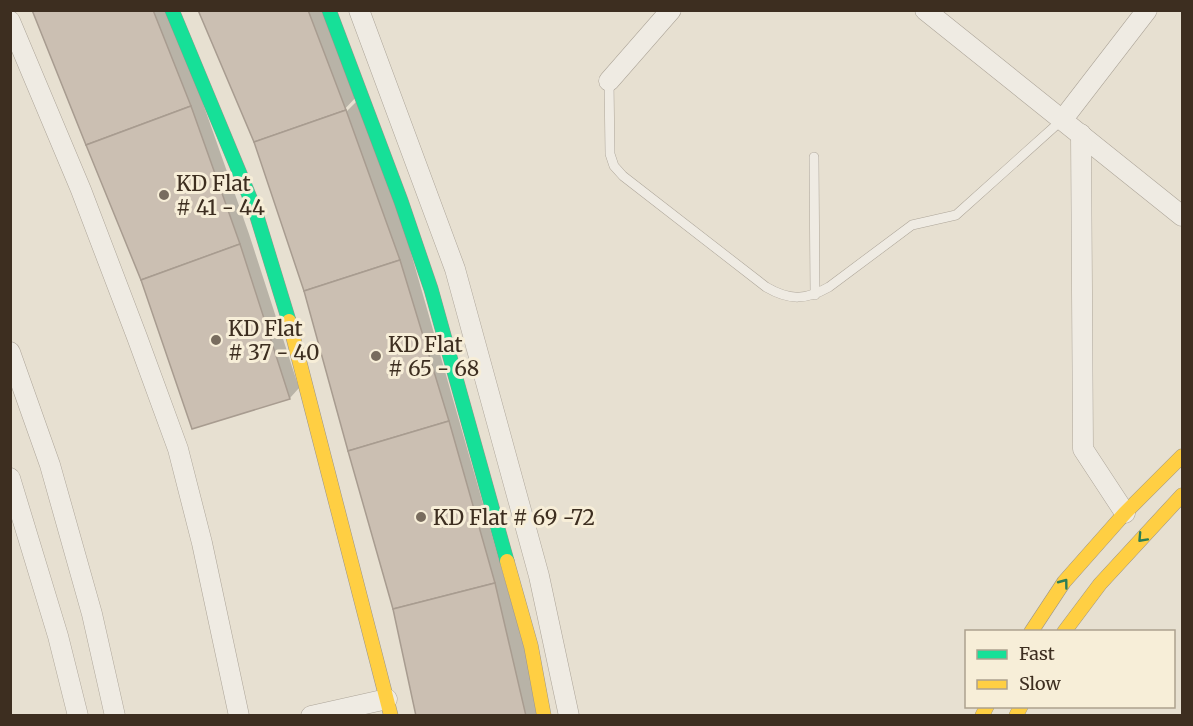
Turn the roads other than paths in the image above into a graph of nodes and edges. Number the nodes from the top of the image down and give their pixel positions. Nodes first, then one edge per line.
1 (172, 10) edge
2 (329, 10) edge
3 (358, 10) edge
4 (671, 10) edge
5 (1147, 10) edge
6 (932, 12) edge
7 (10, 21) edge
8 (609, 81) joint
9 (1063, 119) junction
10 (1082, 134) junction
11 (814, 157) dead end
12 (1182, 216) edge
13 (815, 295) junction
14 (10, 352) edge
15 (1182, 456) edge
16 (10, 478) edge
17 (1182, 495) edge
18 (1125, 513) junction
19 (16, 519) edge
20 (1032, 630) edge
21 (1066, 630) edge
22 (389, 707) edge
23 (78, 716) edge
24 (115, 716) edge
25 (240, 716) edge
26 (311, 716) edge
27 (544, 716) edge
28 (569, 716) edge

1 - 22 street
2 - 27 street
3 - 28 street
4 - 8 street
5 - 9 street
6 - 9 street
7 - 25 street
8 - 13 lane
9 - 10 street
9 - 13 lane
10 - 12 street
10 - 18 street
11 - 13 lane
14 - 24 street
15 - 18 street
16 - 19 street
17 -> 21 street
20 -> 18 street
19 - 23 street
22 - 26 street

